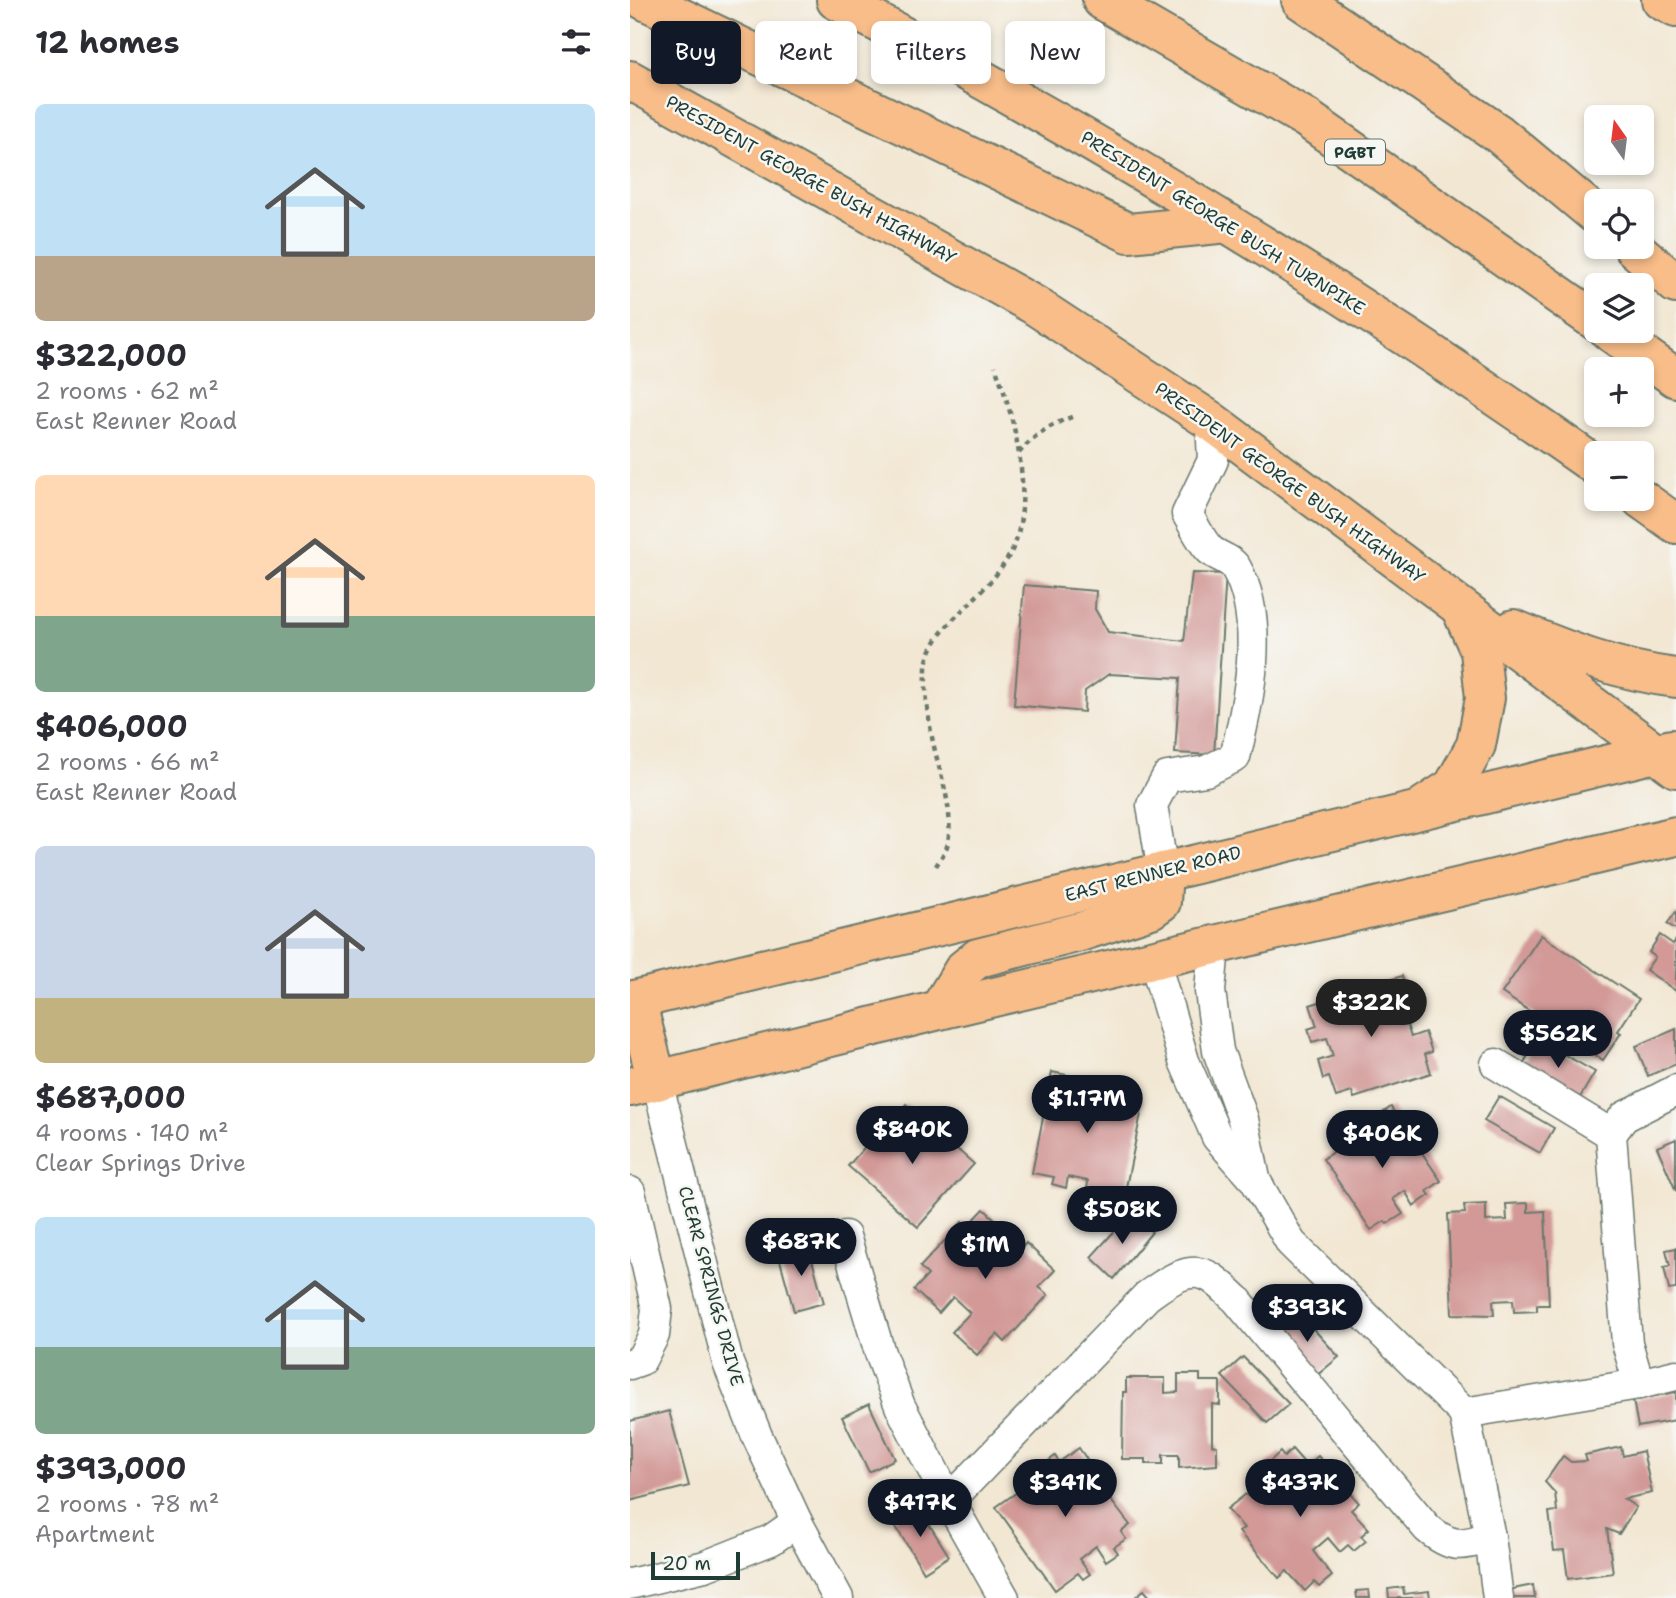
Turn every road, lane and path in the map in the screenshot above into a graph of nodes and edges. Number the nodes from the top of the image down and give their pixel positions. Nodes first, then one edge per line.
1 (644, 0) edge
2 (836, 0) edge
3 (1102, 0) edge
4 (1301, 0) edge
5 (1661, 0) edge
6 (1676, 8) edge
7 (630, 80) edge
8 (1584, 205) edge
9 (1228, 223) junction
10 (1647, 259) edge
11 (1676, 284) edge
12 (1584, 313) edge
13 (1626, 343) edge
14 (995, 366) dead end
15 (1676, 377) edge
16 (1074, 416) dead end
17 (1211, 421) junction
18 (1019, 454) junction
19 (1584, 458) edge
20 (1654, 508) edge
21 (1676, 524) edge
22 (1460, 607) junction
23 (1676, 678) edge
24 (1669, 756) edge
25 (1417, 810) junction
26 (1676, 836) edge
27 (936, 866) dead end
28 (1163, 872) junction
29 (1214, 946) junction
30 (1154, 959) junction
31 (633, 1000) edge
32 (939, 1010) junction
33 (1496, 1063) dead end
34 (644, 1084) edge
35 (1676, 1090) edge
36 (1611, 1134) junction
37 (1255, 1180) junction
38 (630, 1192) edge
39 (845, 1236) dead end
40 (630, 1364) edge
41 (1676, 1376) edge
42 (1639, 1384) junction
43 (1464, 1413) junction
44 (949, 1501) junction
45 (797, 1522) junction
46 (1490, 1537) junction
47 (630, 1584) edge
48 (838, 1598) edge
49 (1004, 1598) edge
50 (1498, 1598) edge

1 - 9 main road
2 - 9 main road, PRESIDENT GEORGE BUSH TURNPIKE
3 - 12 main road, PGBT
4 - 8 main road
5 - 6 main road
7 - 17 main road, PRESIDENT GEORGE BUSH HIGHWAY
9 - 19 main road, PRESIDENT GEORGE BUSH TURNPIKE
10 - 11 main road
13 - 15 main road
14 - 18 path
16 - 18 path
17 - 22 main road, PRESIDENT GEORGE BUSH HIGHWAY
17 - 28 street
18 - 27 path
20 - 21 main road
22 - 23 main road
22 - 24 main road, PRESIDENT GEORGE BUSH HIGHWAY
22 - 25 main road
24 - 25 main road, EAST RENNER ROAD
25 - 28 main road, EAST RENNER ROAD
26 - 29 main road
28 - 31 main road, EAST RENNER ROAD
28 - 32 main road
29 - 30 main road
29 - 37 street
30 - 32 main road
30 - 37 street
31 - 34 main road
32 - 34 main road
33 - 36 street
34 - 45 street, CLEAR SPRINGS DRIVE
35 - 36 street
36 - 42 street
37 - 43 street
38 - 40 street
39 - 44 street
41 - 42 street
42 - 43 street
43 - 46 street
44 - 46 street
44 - 49 street
45 - 47 street
45 - 48 street, CLEAR SPRINGS DRIVE
46 - 50 street

